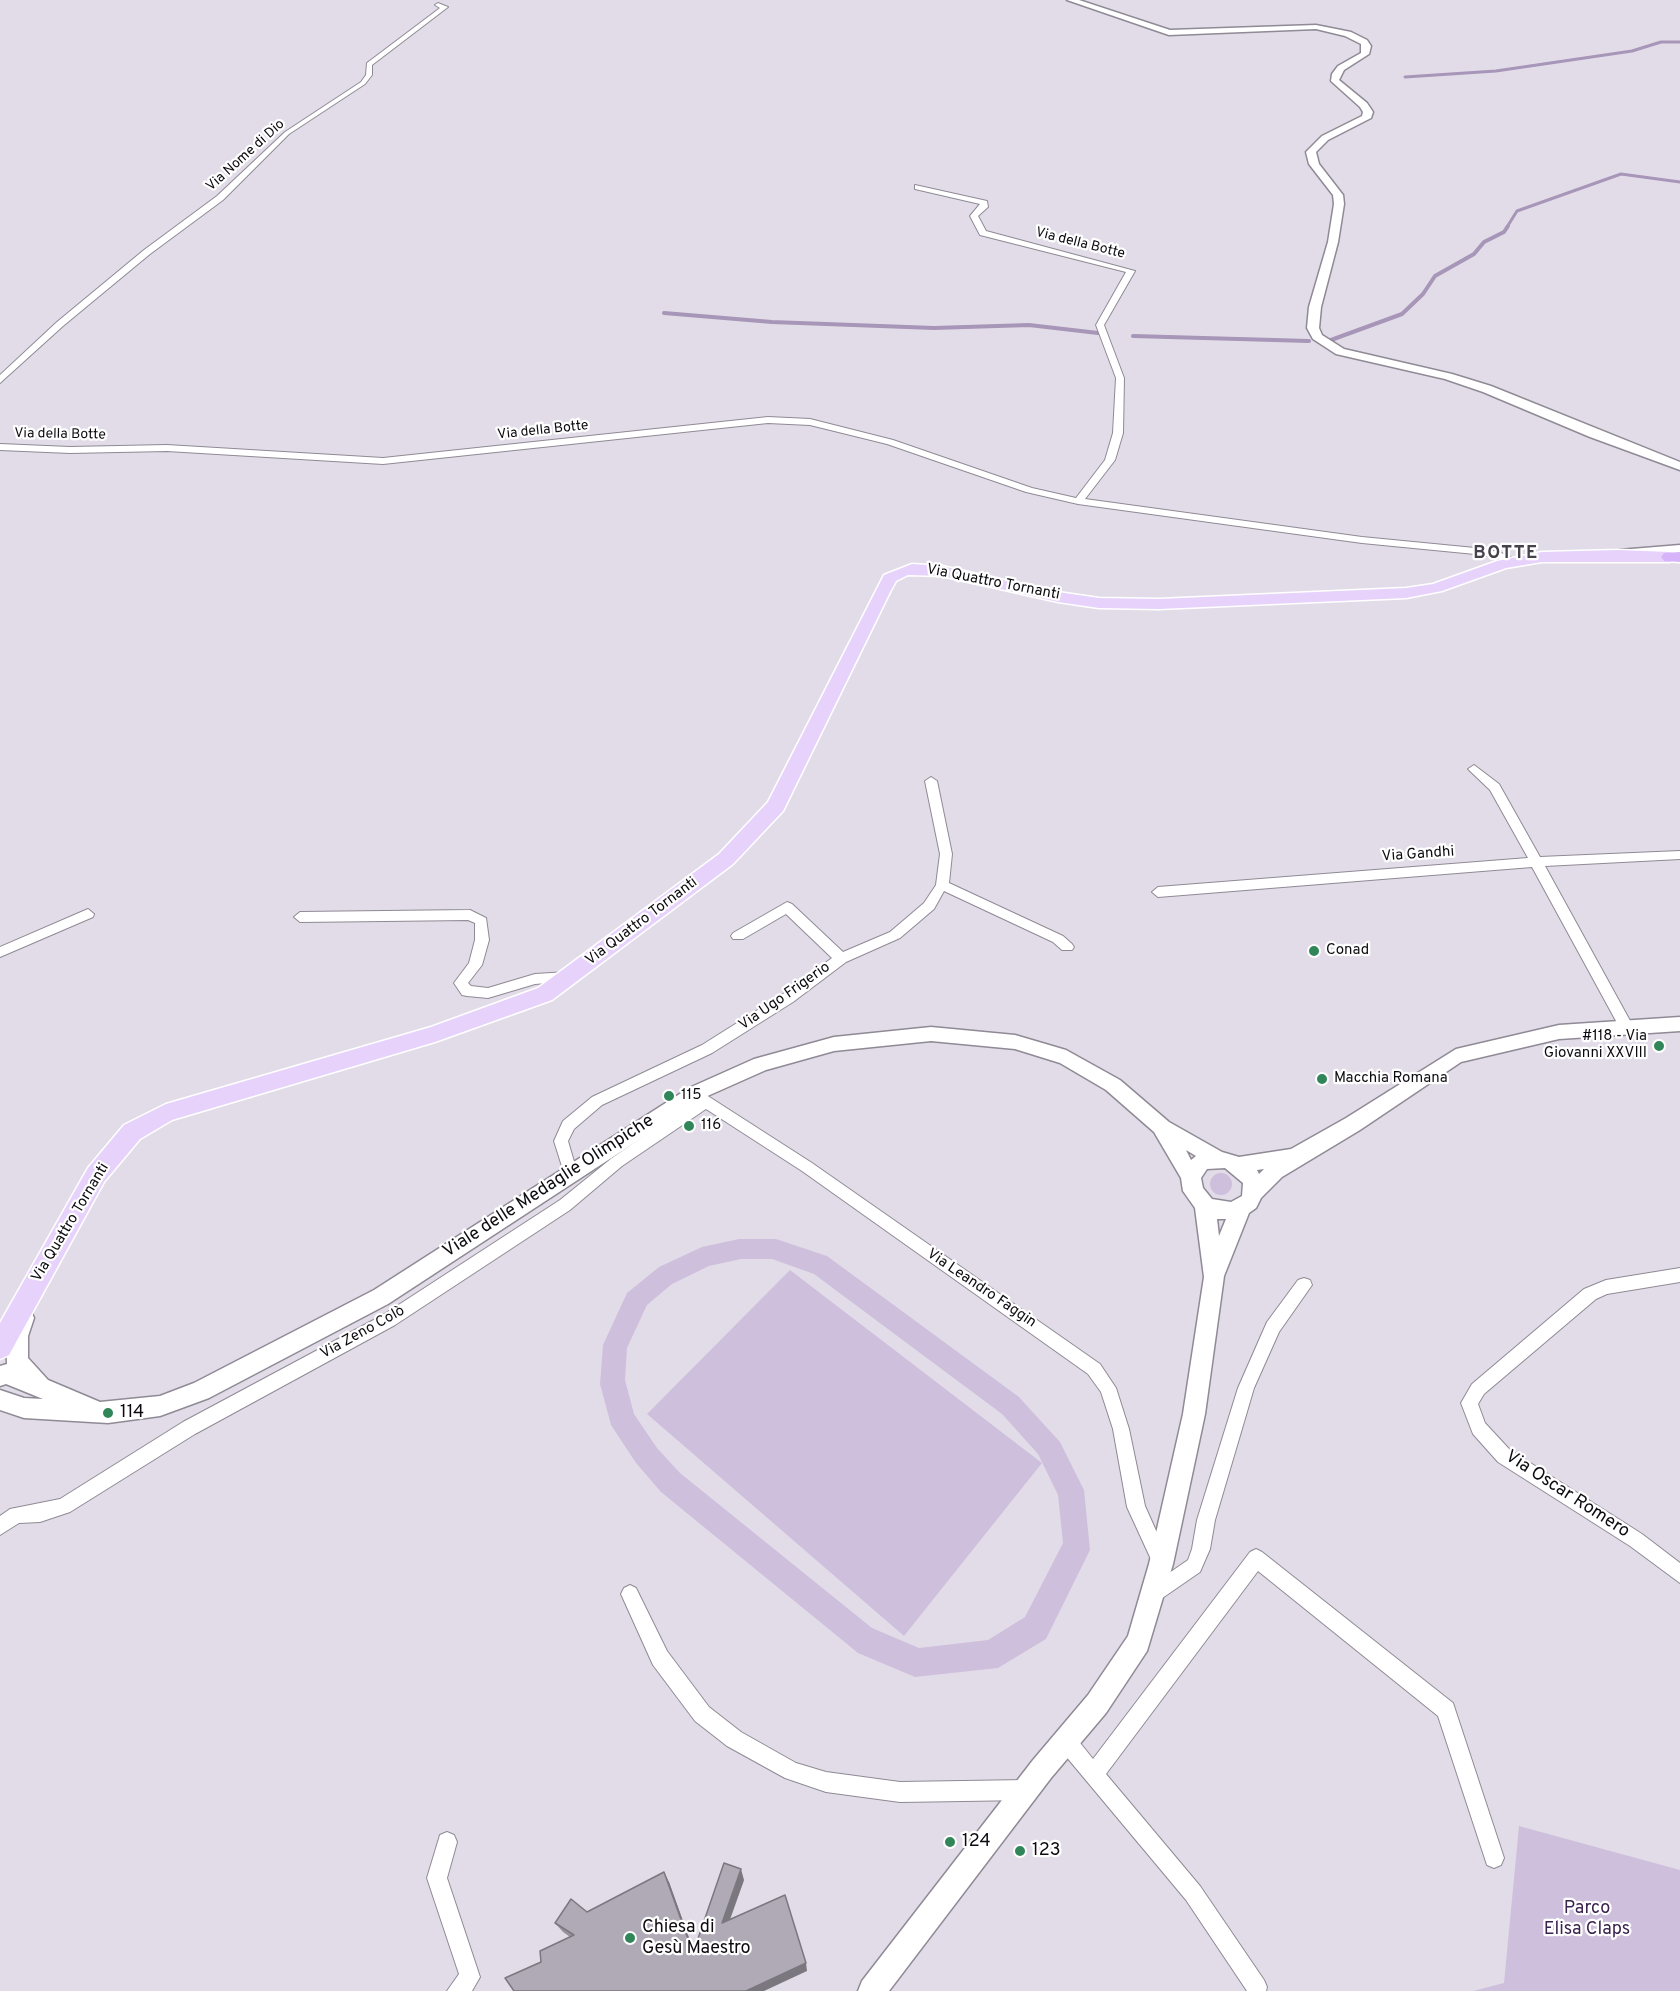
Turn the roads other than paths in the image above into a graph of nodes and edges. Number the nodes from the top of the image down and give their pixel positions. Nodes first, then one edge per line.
1 (1071, 0) edge
2 (438, 5) dead end
3 (918, 187) dead end
4 (0, 380) edge
5 (0, 447) edge
6 (1680, 466) edge
7 (1078, 501) junction
8 (1677, 555) edge
9 (1514, 561) junction
10 (1474, 769) dead end
11 (931, 781) dead end
12 (1680, 855) edge
13 (1537, 862) junction
14 (942, 885) junction
15 (1158, 891) dead end
16 (88, 914) dead end
17 (300, 917) dead end
18 (738, 936) dead end
19 (1066, 947) dead end
20 (0, 952) edge
21 (841, 958) junction
22 (568, 977) junction
23 (1680, 1024) edge
24 (1627, 1028) junction
25 (701, 1098) junction
26 (1161, 1126) junction
27 (1298, 1155) junction
28 (1217, 1159) junction
29 (1239, 1165) junction
30 (570, 1172) junction
31 (1191, 1177) junction
32 (1253, 1193) junction
33 (1204, 1204) junction
34 (1240, 1209) junction
35 (1680, 1275) edge
36 (1214, 1277) junction
37 (1304, 1285) dead end
38 (34, 1286) junction
39 (0, 1347) edge
40 (0, 1376) edge
41 (41, 1387) junction
42 (0, 1400) edge
43 (24, 1408) junction
44 (0, 1410) edge
45 (108, 1413) junction
46 (0, 1526) edge
47 (1161, 1564) junction
48 (1680, 1574) edge
49 (630, 1594) dead end
50 (1152, 1595) junction
51 (1066, 1741) junction
52 (1094, 1774) junction
53 (1026, 1790) junction
54 (447, 1842) dead end
55 (1494, 1858) dead end
56 (1257, 1987) dead end
57 (458, 1991) edge
58 (872, 1991) edge

1 - 6 main road
2 - 4 street, Via Nome di Dio
3 - 7 street, Via della Botte
5 - 7 street, Via della Botte
7 - 9 street, Via della Botte
8 - 9 main road, Via Quattro Tornanti
9 - 22 main road, Via Quattro Tornanti
10 - 13 street
11 - 14 street, Via Ugo Frigerio
12 - 13 street, Via Gandhi
13 - 15 street, Via Gandhi
13 - 24 street
14 - 19 street
14 - 21 street, Via Ugo Frigerio
16 - 20 street
17 - 22 street
18 - 21 street
21 - 30 street, Via Ugo Frigerio
22 - 38 main road, Via Quattro Tornanti
23 - 24 main road
24 - 27 main road
25 - 26 main road, Viale delle Medaglie Olimpiche
25 - 30 main road, Viale delle Medaglie Olimpiche
25 - 46 street, Via Zeno Colò
25 - 47 street, Via Leandro Faggin
26 - 28 main road
26 - 31 main road, Viale delle Medaglie Olimpiche
27 - 29 main road
27 - 32 main road
28 - 29 main road
28 - 31 main road
29 - 32 main road
30 - 45 main road, Viale delle Medaglie Olimpiche
31 - 33 main road, Viale delle Medaglie Olimpiche
32 - 34 main road
33 - 34 main road
33 - 36 main road, Viale delle Medaglie Olimpiche
34 - 36 main road
35 - 48 street, Via Oscar Romero
36 - 47 main road, Viale delle Medaglie Olimpiche
37 - 50 street
38 - 39 main road, Via Quattro Tornanti
38 - 41 main road
40 - 41 main road
41 - 45 main road
42 - 43 main road
43 - 44 main road
43 - 45 main road, Viale delle Medaglie Olimpiche
47 - 50 main road, Viale delle Medaglie Olimpiche
49 - 53 street
50 - 51 main road, Viale delle Medaglie Olimpiche
51 - 52 street
51 - 53 main road, Viale delle Medaglie Olimpiche
52 - 55 street
52 - 56 street
53 - 58 main road, Viale delle Medaglie Olimpiche
54 - 57 street

